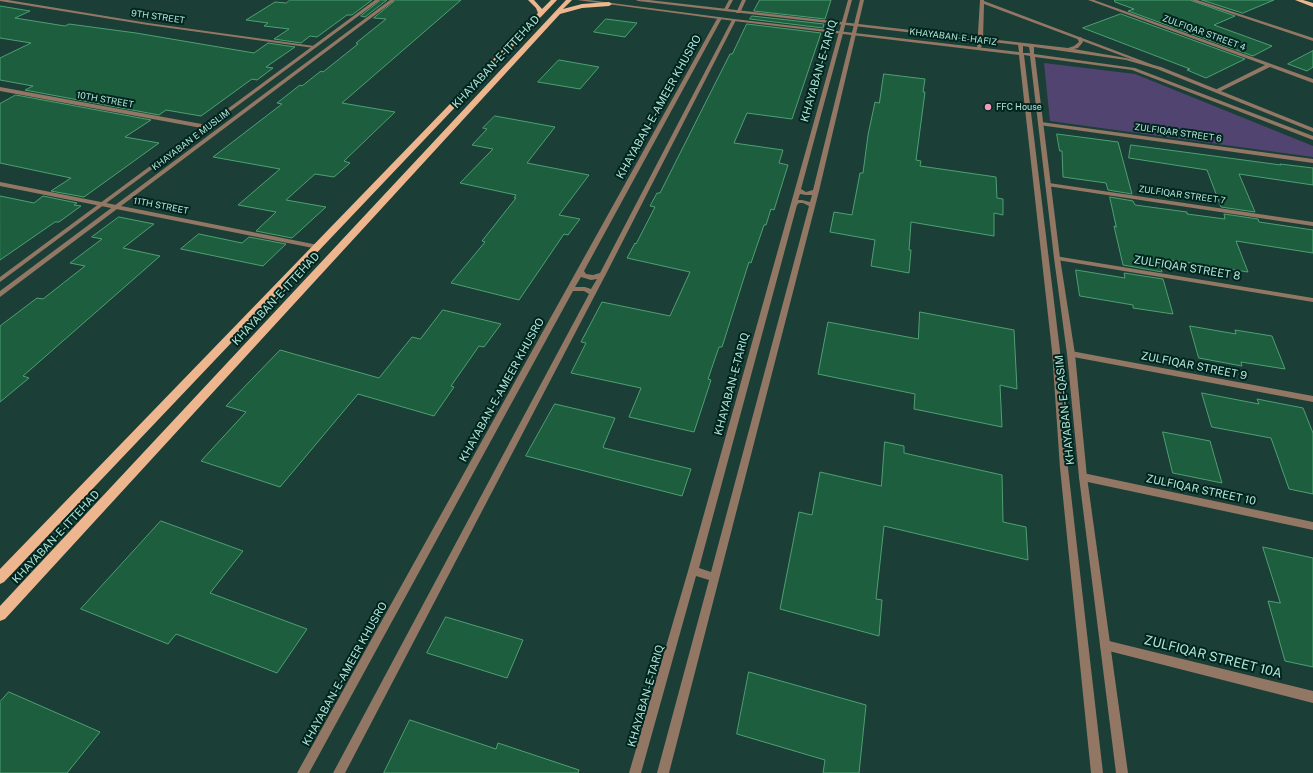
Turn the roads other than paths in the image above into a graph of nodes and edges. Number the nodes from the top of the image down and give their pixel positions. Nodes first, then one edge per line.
1 (0, 0) edge
2 (378, 0) edge
3 (393, 0) edge
4 (531, 0) edge
5 (554, 0) edge
6 (569, 0) edge
7 (580, 0) edge
8 (638, 0) edge
9 (731, 0) edge
10 (744, 0) edge
11 (850, 0) edge
12 (862, 0) edge
13 (1090, 0) edge
14 (1193, 0) edge
15 (1298, 0) edge
16 (982, 1) edge
17 (609, 4) junction
18 (1313, 5) edge
19 (725, 10) junction
20 (559, 12) junction
21 (738, 12) junction
22 (541, 14) junction
23 (720, 18) junction
24 (734, 20) junction
25 (845, 24) junction
26 (855, 30) junction
27 (841, 33) junction
28 (1079, 38) junction
29 (981, 40) junction
30 (1313, 40) edge
31 (1020, 44) junction
32 (1031, 45) junction
33 (314, 47) junction
34 (979, 48) junction
35 (1069, 50) junction
36 (1021, 54) junction
37 (1032, 55) junction
38 (1270, 65) junction
39 (1158, 68) junction
40 (1313, 81) edge
41 (0, 89) edge
42 (259, 89) junction
43 (271, 91) junction
44 (1217, 92) junction
45 (1041, 124) junction
46 (207, 127) junction
47 (1313, 130) edge
48 (1313, 138) edge
49 (1313, 161) edge
50 (0, 184) edge
51 (1049, 185) junction
52 (797, 189) junction
53 (816, 192) junction
54 (101, 204) junction
55 (793, 205) junction
56 (812, 206) junction
57 (116, 207) junction
58 (1313, 224) edge
59 (48, 245) junction
60 (318, 247) junction
61 (62, 248) junction
62 (1057, 258) junction
63 (581, 271) junction
64 (603, 274) junction
65 (0, 280) edge
66 (571, 289) junction
67 (592, 293) junction
68 (0, 295) edge
69 (1313, 300) edge
70 (1071, 354) junction
71 (1313, 399) edge
72 (1083, 477) junction
73 (1313, 526) edge
74 (693, 571) junction
75 (714, 577) junction
76 (0, 578) edge
77 (0, 615) edge
78 (1105, 644) junction
79 (1313, 697) edge
80 (303, 773) edge
81 (339, 773) edge
82 (635, 773) edge
83 (664, 773) edge
84 (1097, 773) edge
85 (1122, 773) edge

1 - 33 street, 9TH STREET
2 - 33 street
3 - 43 street, KHAYABAN E MUSLIM
4 - 22 main road
5 - 22 main road, KHAYABAN-E-ITTEHAD
6 - 20 main road, KHAYABAN-E-ITTEHAD
7 - 17 street, KHAYABAN-E-HAFIZ
8 - 19 street, KHAYABAN-E-HAFIZ
9 - 19 street
10 - 21 street
11 - 25 street, KHAYABAN-E-TARIQ
12 - 26 street, KHAYABAN-E-TARIQ
13 - 38 street, ZULFIQAR STREET 4
14 - 30 street
15 - 18 main road
16 - 28 street
16 - 29 street
17 - 20 main road
17 - 23 street, KHAYABAN-E-HAFIZ
19 - 21 street, KHAYABAN-E-HAFIZ
20 - 77 main road, KHAYABAN-E-ITTEHAD
21 - 25 street, KHAYABAN-E-HAFIZ
22 - 60 main road, KHAYABAN-E-ITTEHAD
23 - 24 street, KHAYABAN-E-HAFIZ
23 - 63 street, KHAYABAN-E-AMEER KHUSRO
24 - 27 street, KHAYABAN-E-HAFIZ
24 - 64 street
25 - 26 street, KHAYABAN-E-HAFIZ
25 - 27 street, KHAYABAN-E-TARIQ
26 - 27 street, KHAYABAN-E-HAFIZ
26 - 29 street, KHAYABAN-E-HAFIZ
26 - 34 street, KHAYABAN-E-HAFIZ
26 - 53 street, KHAYABAN-E-TARIQ
27 - 52 street, KHAYABAN-E-TARIQ
28 - 35 street
28 - 39 street
29 - 31 street, KHAYABAN-E-HAFIZ
29 - 34 street
31 - 32 street, KHAYABAN-E-HAFIZ
31 - 36 street, KHAYABAN-E-QASIM
32 - 35 street, KHAYABAN-E-HAFIZ
32 - 37 street, KHAYABAN-E-QASIM
33 - 42 street
34 - 36 street, KHAYABAN-E-HAFIZ
35 - 39 street, KHAYABAN-E-HAFIZ
36 - 37 street, KHAYABAN-E-HAFIZ
36 - 84 street, KHAYABAN-E-QASIM
37 - 45 street, KHAYABAN-E-QASIM
37 - 48 street, KHAYABAN-E-HAFIZ
38 - 40 street, ZULFIQAR STREET 4
38 - 44 street
39 - 44 street, KHAYABAN-E-HAFIZ
41 - 46 street, 10TH STREET
42 - 43 street
42 - 46 street
43 - 57 street, KHAYABAN E MUSLIM
44 - 47 street, KHAYABAN-E-HAFIZ
45 - 49 street, ZULFIQAR STREET 6
45 - 51 street, KHAYABAN-E-QASIM
46 - 54 street
50 - 54 street, 11TH STREET
51 - 58 street, ZULFIQAR STREET 7
51 - 62 street, KHAYABAN-E-QASIM
52 - 53 street
52 - 55 street, KHAYABAN-E-TARIQ
53 - 56 street, KHAYABAN-E-TARIQ
54 - 57 street, 11TH STREET
54 - 59 street
55 - 56 street
55 - 74 street, KHAYABAN-E-TARIQ
56 - 75 street, KHAYABAN-E-TARIQ
57 - 60 street, 11TH STREET
57 - 61 street, KHAYABAN E MUSLIM
59 - 61 street
59 - 65 street
60 - 76 main road, KHAYABAN-E-ITTEHAD
61 - 68 street, KHAYABAN E MUSLIM
62 - 69 street, ZULFIQAR STREET 8
62 - 70 street, KHAYABAN-E-QASIM
63 - 64 street
63 - 66 street, KHAYABAN-E-AMEER KHUSRO
64 - 67 street
66 - 67 street
66 - 80 street, KHAYABAN-E-AMEER KHUSRO
67 - 81 street
70 - 71 street, ZULFIQAR STREET 9
70 - 72 street, KHAYABAN-E-QASIM
72 - 73 street, ZULFIQAR STREET 10
72 - 78 street, KHAYABAN-E-QASIM
74 - 75 street
74 - 82 street, KHAYABAN-E-TARIQ
75 - 83 street, KHAYABAN-E-TARIQ
78 - 79 street, ZULFIQAR STREET 10A
78 - 85 street, KHAYABAN-E-QASIM

